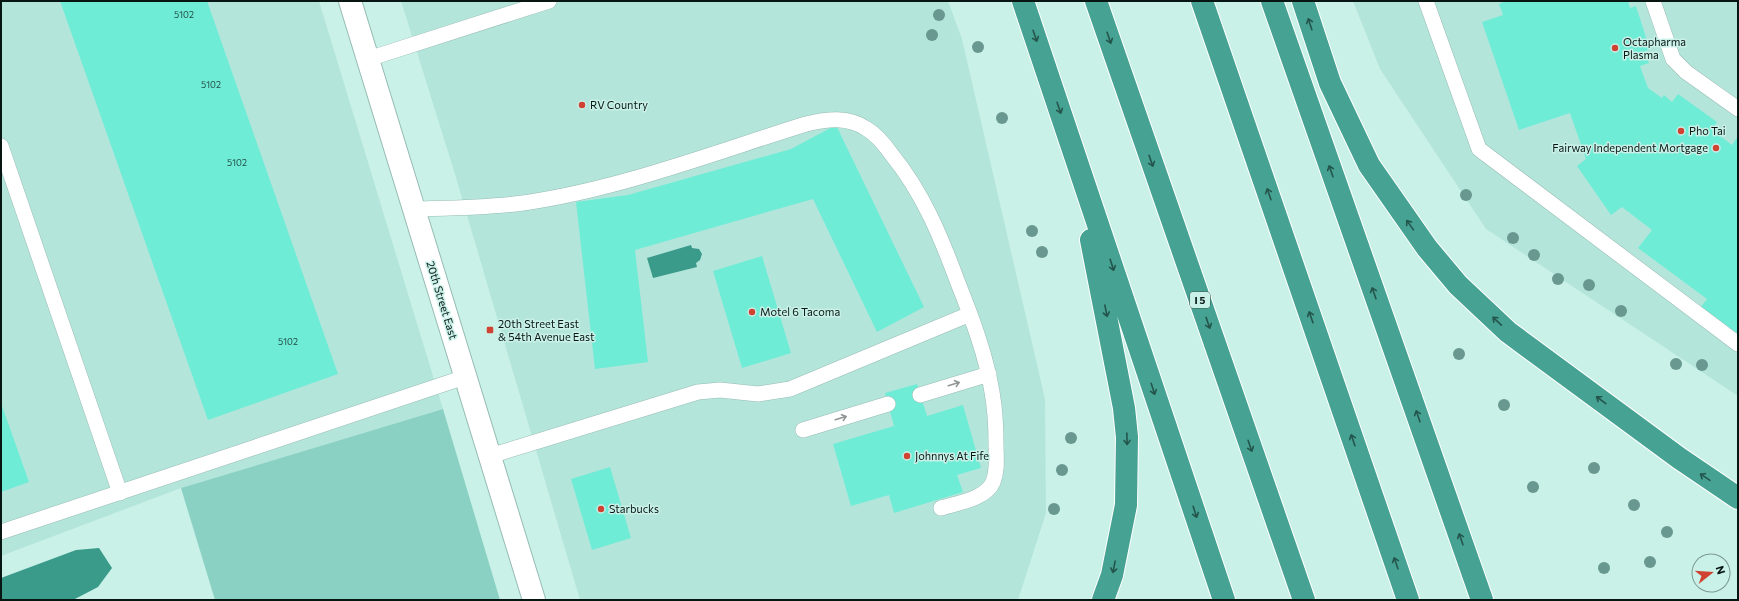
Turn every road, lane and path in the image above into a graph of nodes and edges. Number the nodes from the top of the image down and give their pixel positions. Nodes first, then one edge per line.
1 (350, 1) edge
2 (549, 1) edge
3 (1023, 1) edge
4 (1096, 1) edge
5 (1202, 1) edge
6 (1272, 1) edge
7 (1303, 1) edge
8 (1426, 1) edge
9 (1653, 1) edge
10 (368, 59) junction
11 (1738, 109) edge
12 (1, 146) edge
13 (1073, 149) junction
14 (414, 209) junction
15 (970, 314) junction
16 (1738, 344) edge
17 (988, 374) junction
18 (466, 377) junction
19 (920, 395) dead end
20 (888, 404) dead end
21 (803, 430) dead end
22 (490, 456) junction
23 (120, 493) junction
24 (1738, 498) edge
25 (941, 508) dead end
26 (1, 532) edge
27 (534, 600) edge
28 (1103, 600) edge
29 (1224, 600) edge
30 (1304, 600) edge
31 (1408, 600) edge
32 (1482, 600) edge

1 - 10 main road, 20th Street East
2 - 10 lane
3 -> 13 highway
4 -> 30 highway, I 5
31 -> 5 highway
32 -> 6 highway
24 -> 7 highway
8 - 16 lane
9 - 11 lane
10 - 14 main road, 20th Street East
12 - 23 lane
13 -> 28 highway
13 -> 29 highway
14 - 15 lane
14 - 18 main road, 20th Street East
15 - 17 lane
15 - 22 lane
19 -> 17 lane
17 - 25 lane
18 - 22 main road, 20th Street East
18 - 23 lane
21 -> 20 lane
22 - 27 main road, 20th Street East
23 - 26 lane

